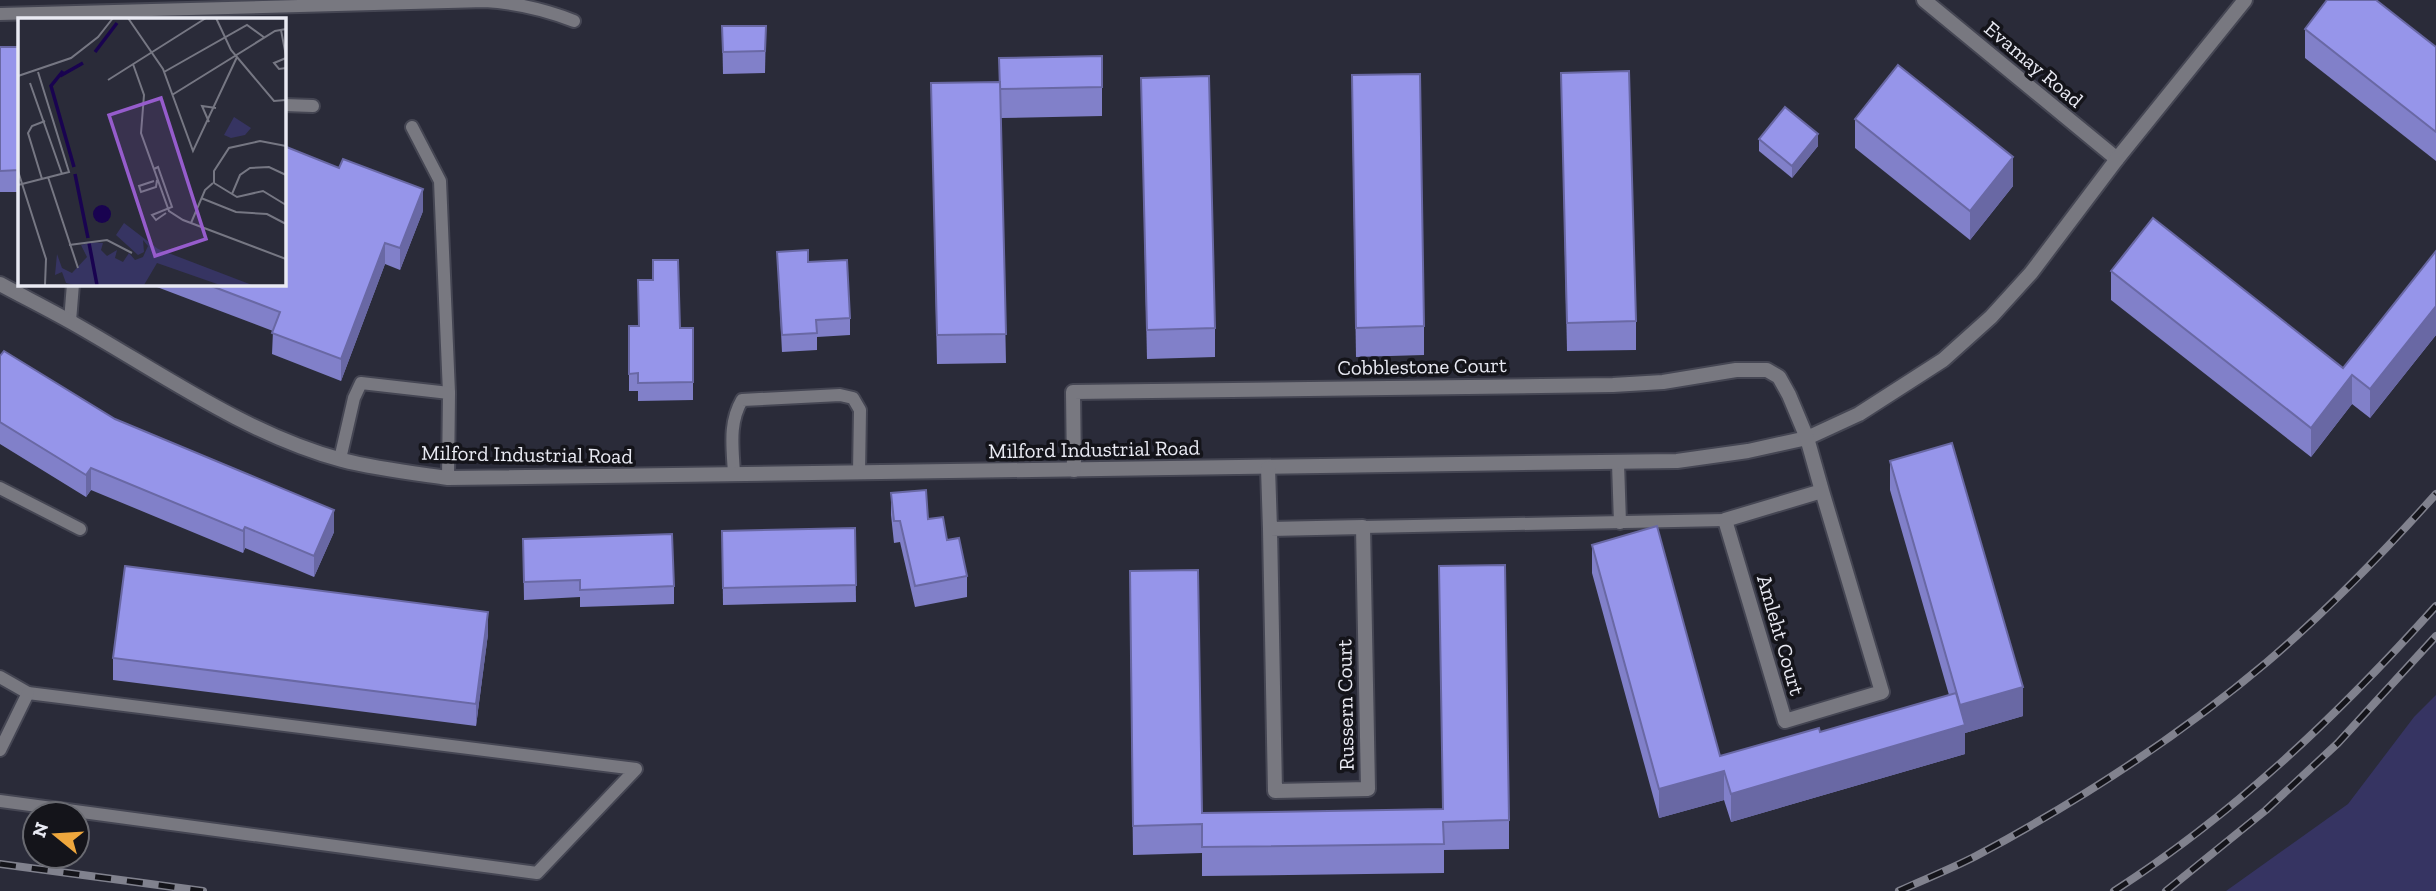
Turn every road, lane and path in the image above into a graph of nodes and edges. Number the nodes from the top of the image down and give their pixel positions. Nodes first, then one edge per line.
1 (1924, 0) edge
2 (2245, 0) edge
3 (0, 15) edge
4 (574, 21) dead end
5 (285, 105) edge
6 (313, 106) dead end
7 (412, 127) dead end
8 (2117, 159) junction
9 (0, 284) edge
10 (73, 285) edge
11 (70, 321) junction
12 (449, 393) junction
13 (1807, 438) junction
14 (340, 460) junction
15 (1618, 463) junction
16 (1268, 468) junction
17 (1074, 470) junction
18 (859, 473) junction
19 (734, 475) junction
20 (448, 478) junction
21 (0, 488) edge
22 (1822, 491) junction
23 (1725, 520) junction
24 (1620, 523) junction
25 (1363, 527) junction
26 (1270, 528) junction
27 (80, 529) dead end
28 (0, 677) edge
29 (28, 693) junction
30 (0, 750) edge
31 (0, 801) edge

1 - 8 street, Evamay Road
2 - 8 street, Milford Industrial Road
3 - 4 lane
5 - 6 lane
7 - 12 lane
8 - 13 street, Milford Industrial Road
9 - 11 street, Milford Industrial Road
10 - 11 lane
11 - 14 street, Milford Industrial Road
12 - 14 lane
12 - 20 lane
13 - 15 street, Milford Industrial Road
13 - 17 street, Cobblestone Court
13 - 22 street, Amleht Court
14 - 20 street, Milford Industrial Road
15 - 16 street, Milford Industrial Road
15 - 24 lane
16 - 17 street, Milford Industrial Road
16 - 26 street, Russern Court
17 - 18 street, Milford Industrial Road
18 - 19 street, Milford Industrial Road
18 - 19 lane
19 - 20 street, Milford Industrial Road
21 - 27 lane
22 - 23 street
22 - 23 street, Amleht Court
23 - 24 lane
24 - 25 lane
25 - 26 street
25 - 26 street, Russern Court
28 - 29 lane
29 - 30 lane
29 - 31 lane

